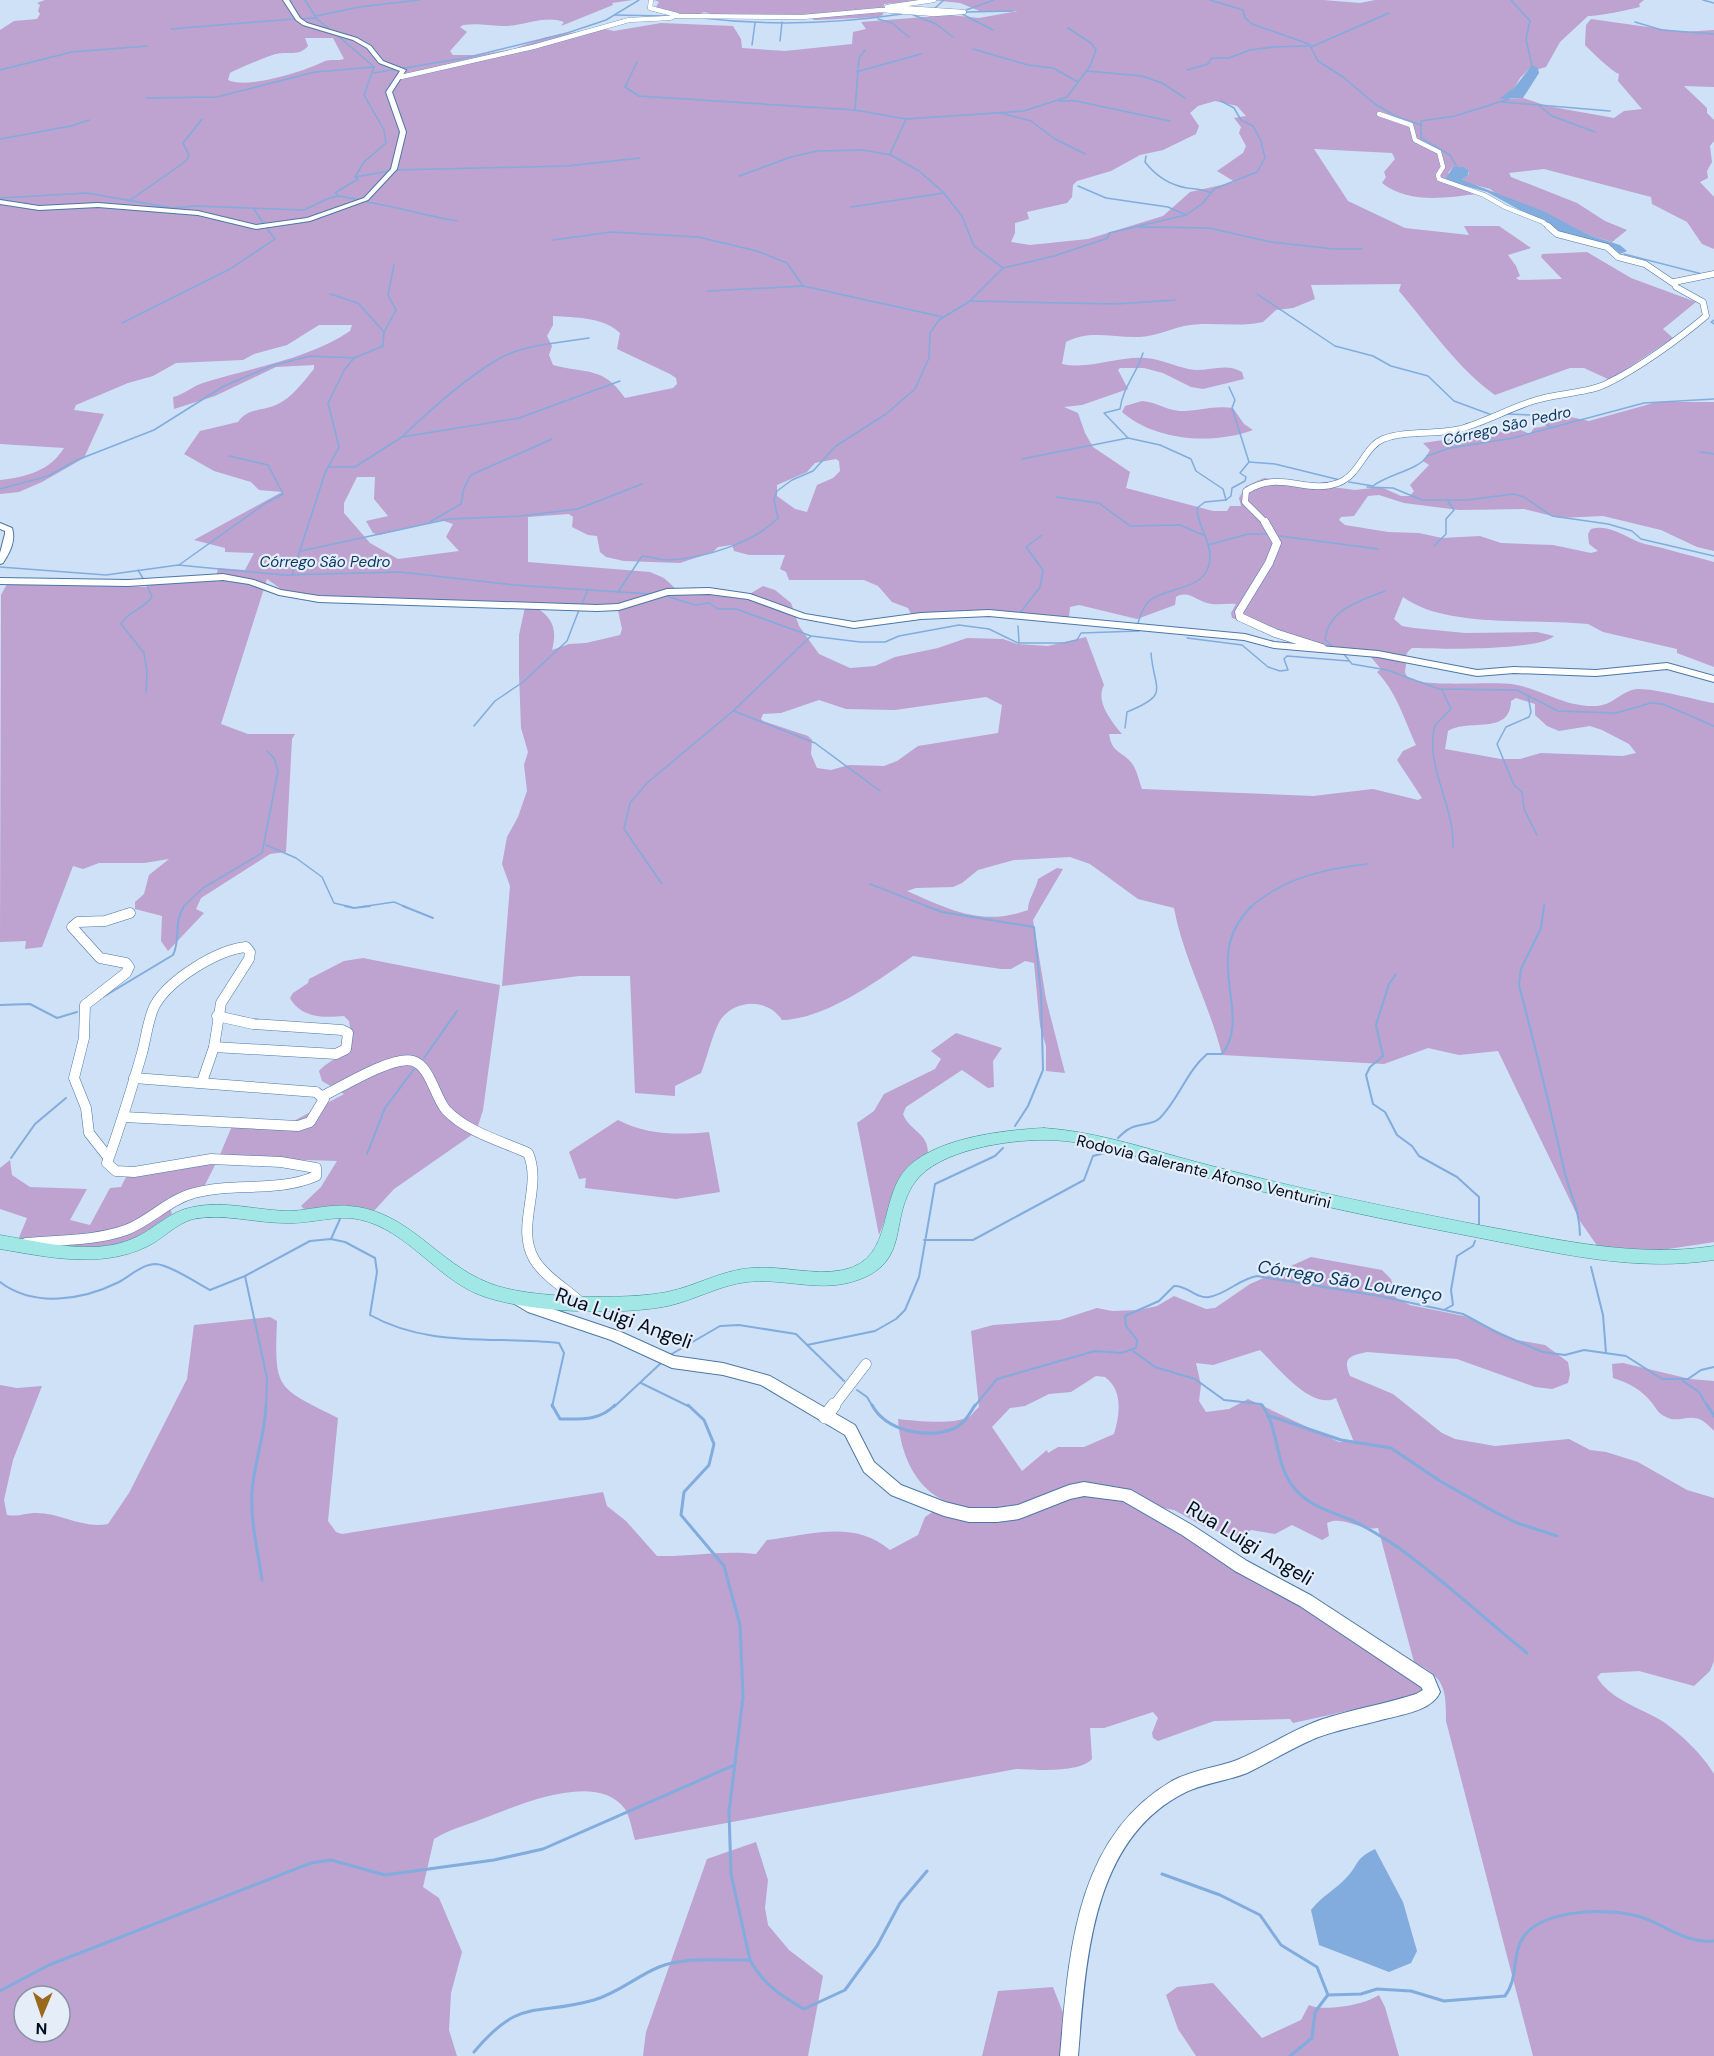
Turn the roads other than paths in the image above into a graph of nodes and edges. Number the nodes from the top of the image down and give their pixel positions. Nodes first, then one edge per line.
1 (286, 0) edge
2 (651, 0) edge
3 (934, 0) edge
4 (676, 16) junction
5 (401, 77) junction
6 (1379, 114) dead end
7 (0, 202) edge
8 (1714, 274) edge
9 (1673, 283) junction
10 (0, 526) edge
11 (0, 561) edge
12 (0, 581) edge
13 (1322, 648) junction
14 (1714, 679) edge
15 (130, 914) dead end
16 (217, 1016) junction
17 (214, 1047) junction
18 (134, 1078) junction
19 (202, 1082) junction
20 (323, 1096) junction
21 (124, 1117) junction
22 (108, 1157) junction
23 (0, 1242) edge
24 (17, 1245) junction
25 (1714, 1253) edge
26 (513, 1297) junction
27 (579, 1301) junction
28 (866, 1364) dead end
29 (825, 1417) junction
30 (1068, 2056) edge

1 - 5 street
2 - 4 street
3 - 4 street
4 - 5 street
5 - 7 street
6 - 9 street
8 - 9 street
9 - 13 street
10 - 11 street
12 - 13 street
13 - 14 street
15 - 22 street
16 - 17 street
16 - 17 street
16 - 18 street
17 - 19 street
18 - 19 street
18 - 21 street
19 - 20 street
20 - 21 street
20 - 27 street
21 - 22 street
22 - 24 street
23 - 24 main road, Rodovia Galerante Afonso Venturini
24 - 26 main road, Rodovia Galerante Afonso Venturini
25 - 27 main road, Rodovia Galerante Afonso Venturini
26 - 27 main road, Rodovia Galerante Afonso Venturini
26 - 29 street, Rua Luigi Angeli
28 - 29 street
29 - 30 street, Rua Luigi Angeli

